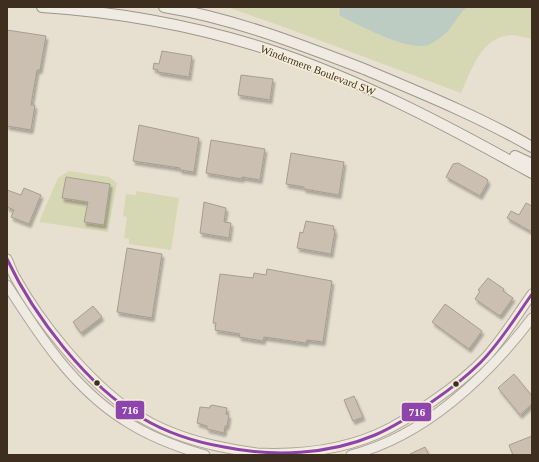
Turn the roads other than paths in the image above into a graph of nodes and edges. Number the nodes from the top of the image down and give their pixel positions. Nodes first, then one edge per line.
1 (42, 7) edge
2 (164, 7) edge
3 (532, 147) edge
4 (496, 152) junction
5 (532, 164) edge
6 (532, 172) edge
7 (7, 259) edge
8 (7, 285) edge
9 (532, 294) edge
10 (532, 318) edge
11 (205, 455) edge
12 (351, 455) edge

1 - 4 main road, Windermere Boulevard SW
2 - 3 main road, Windermere Boulevard SW
4 - 5 main road
4 - 6 main road, Windermere Boulevard SW
7 - 9 street
8 - 11 street
10 - 12 street

